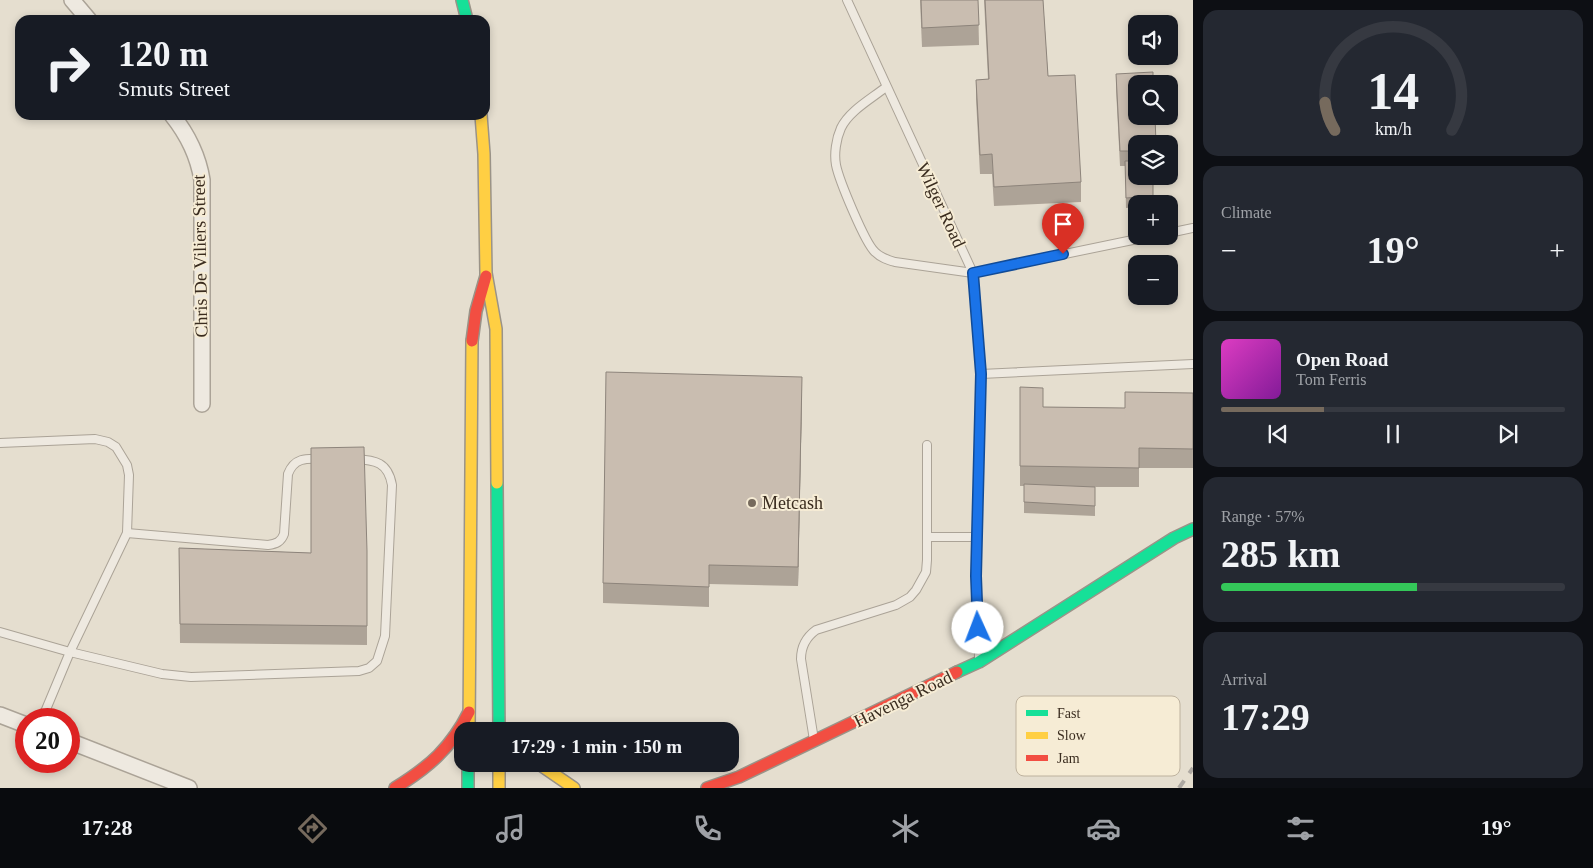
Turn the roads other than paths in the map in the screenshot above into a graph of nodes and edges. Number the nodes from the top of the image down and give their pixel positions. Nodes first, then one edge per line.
1 (72, 0) edge
2 (462, 0) edge
3 (847, 0) edge
4 (85, 15) edge
5 (466, 15) edge
6 (886, 87) junction
7 (175, 120) edge
8 (481, 120) edge
9 (1193, 228) edge
10 (1178, 231) edge
11 (1128, 241) edge
12 (973, 273) junction
13 (486, 275) junction
14 (1193, 364) edge
15 (981, 374) junction
16 (202, 404) dead end
17 (0, 443) edge
18 (927, 445) dead end
19 (326, 459) edge
20 (345, 459) edge
21 (1193, 529) edge
22 (128, 533) junction
23 (928, 537) junction
24 (977, 537) junction
25 (0, 632) edge
26 (70, 652) junction
27 (979, 662) junction
28 (499, 688) junction
29 (47, 708) edge
30 (469, 712) junction
31 (0, 714) edge
32 (511, 718) dead end
33 (15, 720) edge
34 (469, 722) edge
35 (499, 722) edge
36 (814, 742) junction
37 (80, 745) edge
38 (468, 772) edge
39 (499, 772) edge
40 (549, 772) edge
41 (189, 788) edge
42 (395, 788) edge
43 (468, 788) edge
44 (500, 788) edge
45 (574, 788) edge
46 (706, 788) edge

1 - 4 street
2 - 5 main road
3 - 6 lane, Wilger Road
6 - 12 lane, Wilger Road
6 - 12 lane
7 - 16 street, Chris De Viliers Street
8 - 13 main road
9 - 10 lane
11 - 12 lane
12 - 15 lane, Wilger Road
13 - 28 main road
13 - 30 main road
14 - 15 lane
15 - 24 lane, Wilger Road
17 - 22 lane
18 - 23 lane
19 - 22 lane
20 - 26 lane
21 - 27 main road, Havenga Road
22 - 26 lane
23 - 24 lane
23 - 36 lane
24 - 27 lane, Wilger Road
25 - 26 lane
26 - 29 lane
27 - 36 main road, Havenga Road
28 - 32 main road
28 - 35 main road
30 - 34 main road
30 - 42 main road
31 - 33 street
36 - 46 main road, Havenga Road
37 - 41 street
38 - 43 main road
39 - 44 main road
40 - 45 main road

